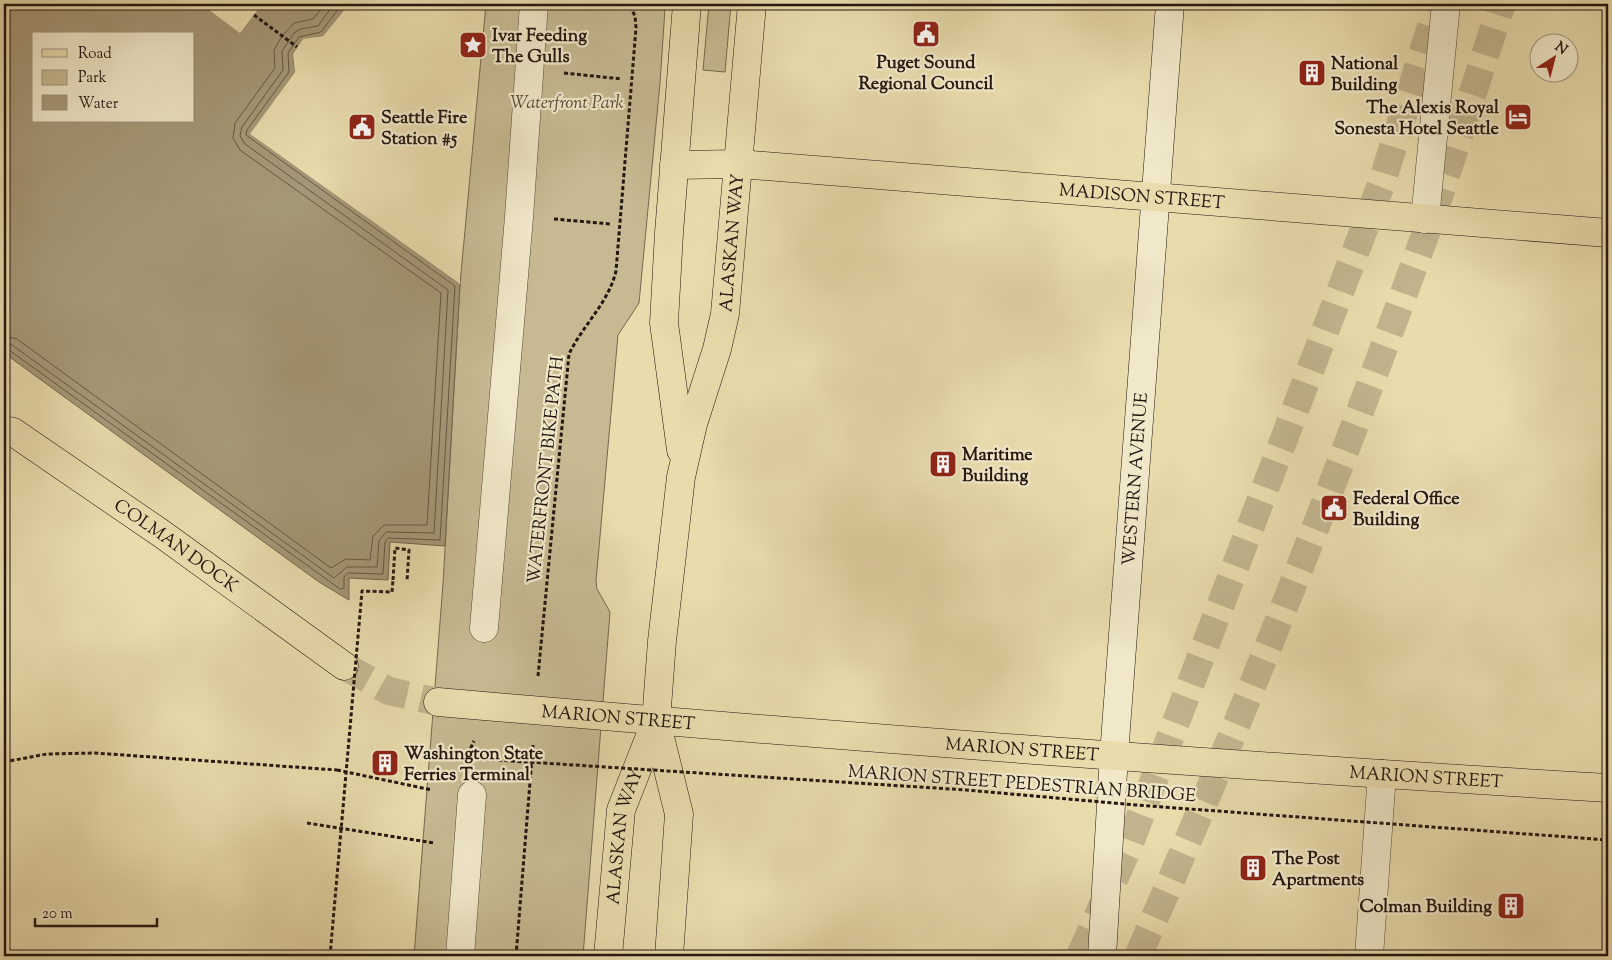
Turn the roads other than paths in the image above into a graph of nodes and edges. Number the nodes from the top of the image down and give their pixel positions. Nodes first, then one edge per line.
1 (534, 4) edge
2 (687, 4) edge
3 (752, 4) edge
4 (1170, 4) edge
5 (1446, 4) edge
6 (739, 164) junction
7 (674, 165) junction
8 (1157, 197) junction
9 (1425, 219) junction
10 (1608, 233) edge
11 (4, 430) edge
12 (681, 477) junction
13 (484, 628) dead end
14 (344, 666) tunnel mouth
15 (438, 702) tunnel mouth
16 (656, 721) junction
17 (1114, 755) junction
18 (1382, 774) junction
19 (1608, 788) edge
20 (472, 795) dead end
21 (460, 956) edge
22 (608, 956) edge
23 (670, 956) edge
24 (1102, 956) edge
25 (1369, 956) edge

1 - 13 street
2 - 7 main road, ALASKAN WAY
3 - 6 main road, ALASKAN WAY
4 - 8 street, WESTERN AVENUE
5 - 9 street
6 - 7 main road, MADISON STREET
6 - 8 main road, MADISON STREET
6 - 12 main road, ALASKAN WAY
7 - 12 main road, ALASKAN WAY
8 - 9 main road, MADISON STREET
8 - 17 street, WESTERN AVENUE
9 - 10 main road, MADISON STREET
11 - 14 main road, COLMAN DOCK
12 - 16 main road, ALASKAN WAY
15 - 16 main road, MARION STREET
16 - 17 main road, MARION STREET
16 - 22 main road, ALASKAN WAY
16 - 23 main road, ALASKAN WAY
17 - 18 main road, MARION STREET
17 - 24 street, WESTERN AVENUE
18 - 19 main road, MARION STREET
18 - 25 street
20 - 21 street

